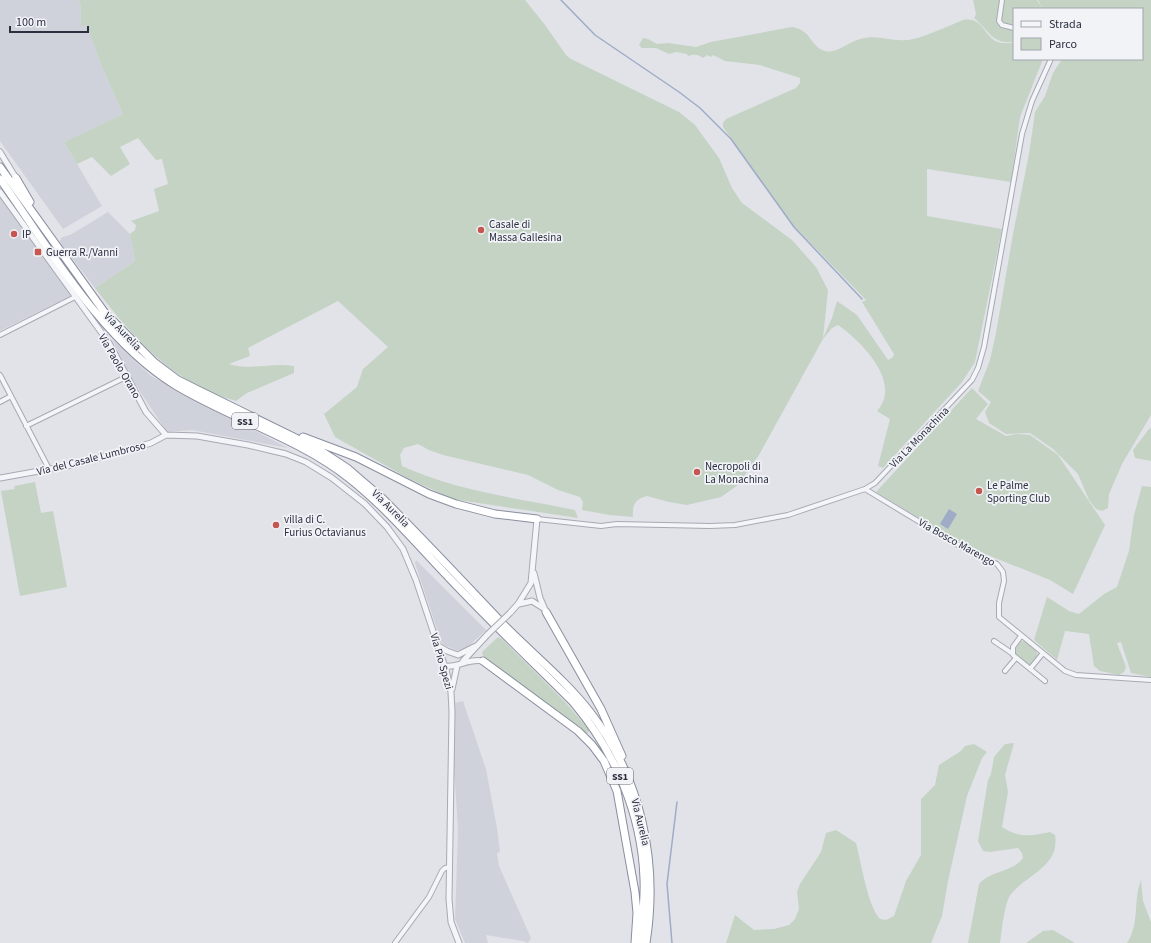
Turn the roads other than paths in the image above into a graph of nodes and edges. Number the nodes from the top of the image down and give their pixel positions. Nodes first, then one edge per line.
1 (1002, 0) edge
2 (1013, 28) edge
3 (1052, 60) edge
4 (0, 152) edge
5 (0, 166) edge
6 (0, 178) edge
7 (16, 178) joint
8 (0, 192) edge
9 (42, 225) junction
10 (75, 297) junction
11 (0, 335) edge
12 (0, 375) edge
13 (126, 377) junction
14 (11, 396) junction
15 (0, 402) edge
16 (26, 426) junction
17 (279, 430) junction
18 (166, 435) junction
19 (49, 469) junction
20 (318, 469) joint
21 (0, 478) edge
22 (865, 489) junction
23 (537, 519) junction
24 (533, 568) junction
25 (518, 604) junction
26 (546, 612) junction
27 (1021, 636) junction
28 (994, 641) dead end
29 (478, 645) junction
30 (438, 646) junction
31 (1043, 653) junction
32 (454, 654) junction
33 (1014, 656) junction
34 (483, 660) junction
35 (462, 662) junction
36 (444, 663) junction
37 (457, 666) junction
38 (1030, 669) junction
39 (1005, 671) dead end
40 (1151, 680) edge
41 (1045, 681) dead end
42 (451, 692) junction
43 (630, 783) junction
44 (450, 867) junction
45 (395, 943) edge
46 (459, 943) edge
47 (635, 943) edge
48 (640, 943) edge
49 (646, 943) edge

1 - 2 street
3 - 22 street, Via La Monachina
4 - 7 street
5 - 9 highway, Via Aurelia / SS1
6 - 48 highway, Via Aurelia / SS1
7 - 9 highway
8 - 10 street
9 - 17 highway, Via Aurelia / SS1
10 - 11 street
10 - 13 street, Via Paolo Orano
12 - 14 street
13 - 16 street
13 - 18 street, Via Paolo Orano
14 - 15 street
14 - 16 street
16 - 19 street
17 - 23 highway
17 - 43 highway, Via Aurelia / SS1
18 - 19 street, Via del Casale Lumbroso
18 - 20 street, Via del Casale Lumbroso
19 - 21 street, Via del Casale Lumbroso
20 - 30 street, Via Pio Spezi
22 - 23 street, Via La Monachina
22 - 27 street, Via Bosco Marengo
23 - 24 street
24 - 25 street
24 - 26 street
25 - 26 street
25 - 29 street, bridge
26 - 43 highway
27 - 31 street, Via Bosco Marengo
27 - 33 street
28 - 33 street
29 - 32 street
29 - 34 street
29 - 35 street
30 - 32 street
30 - 36 street, Via Pio Spezi
31 - 38 street
31 - 40 street, Via Bosco Marengo
32 - 36 street
33 - 38 street
33 - 39 street
34 - 35 street
34 - 47 highway
35 - 37 street
36 - 37 street
36 - 42 street, Via Pio Spezi
37 - 42 street
38 - 41 street
42 - 44 street, Via Pio Spezi
43 - 49 highway, Via Aurelia / SS1
44 - 45 street
44 - 46 street, Via Pio Spezi

